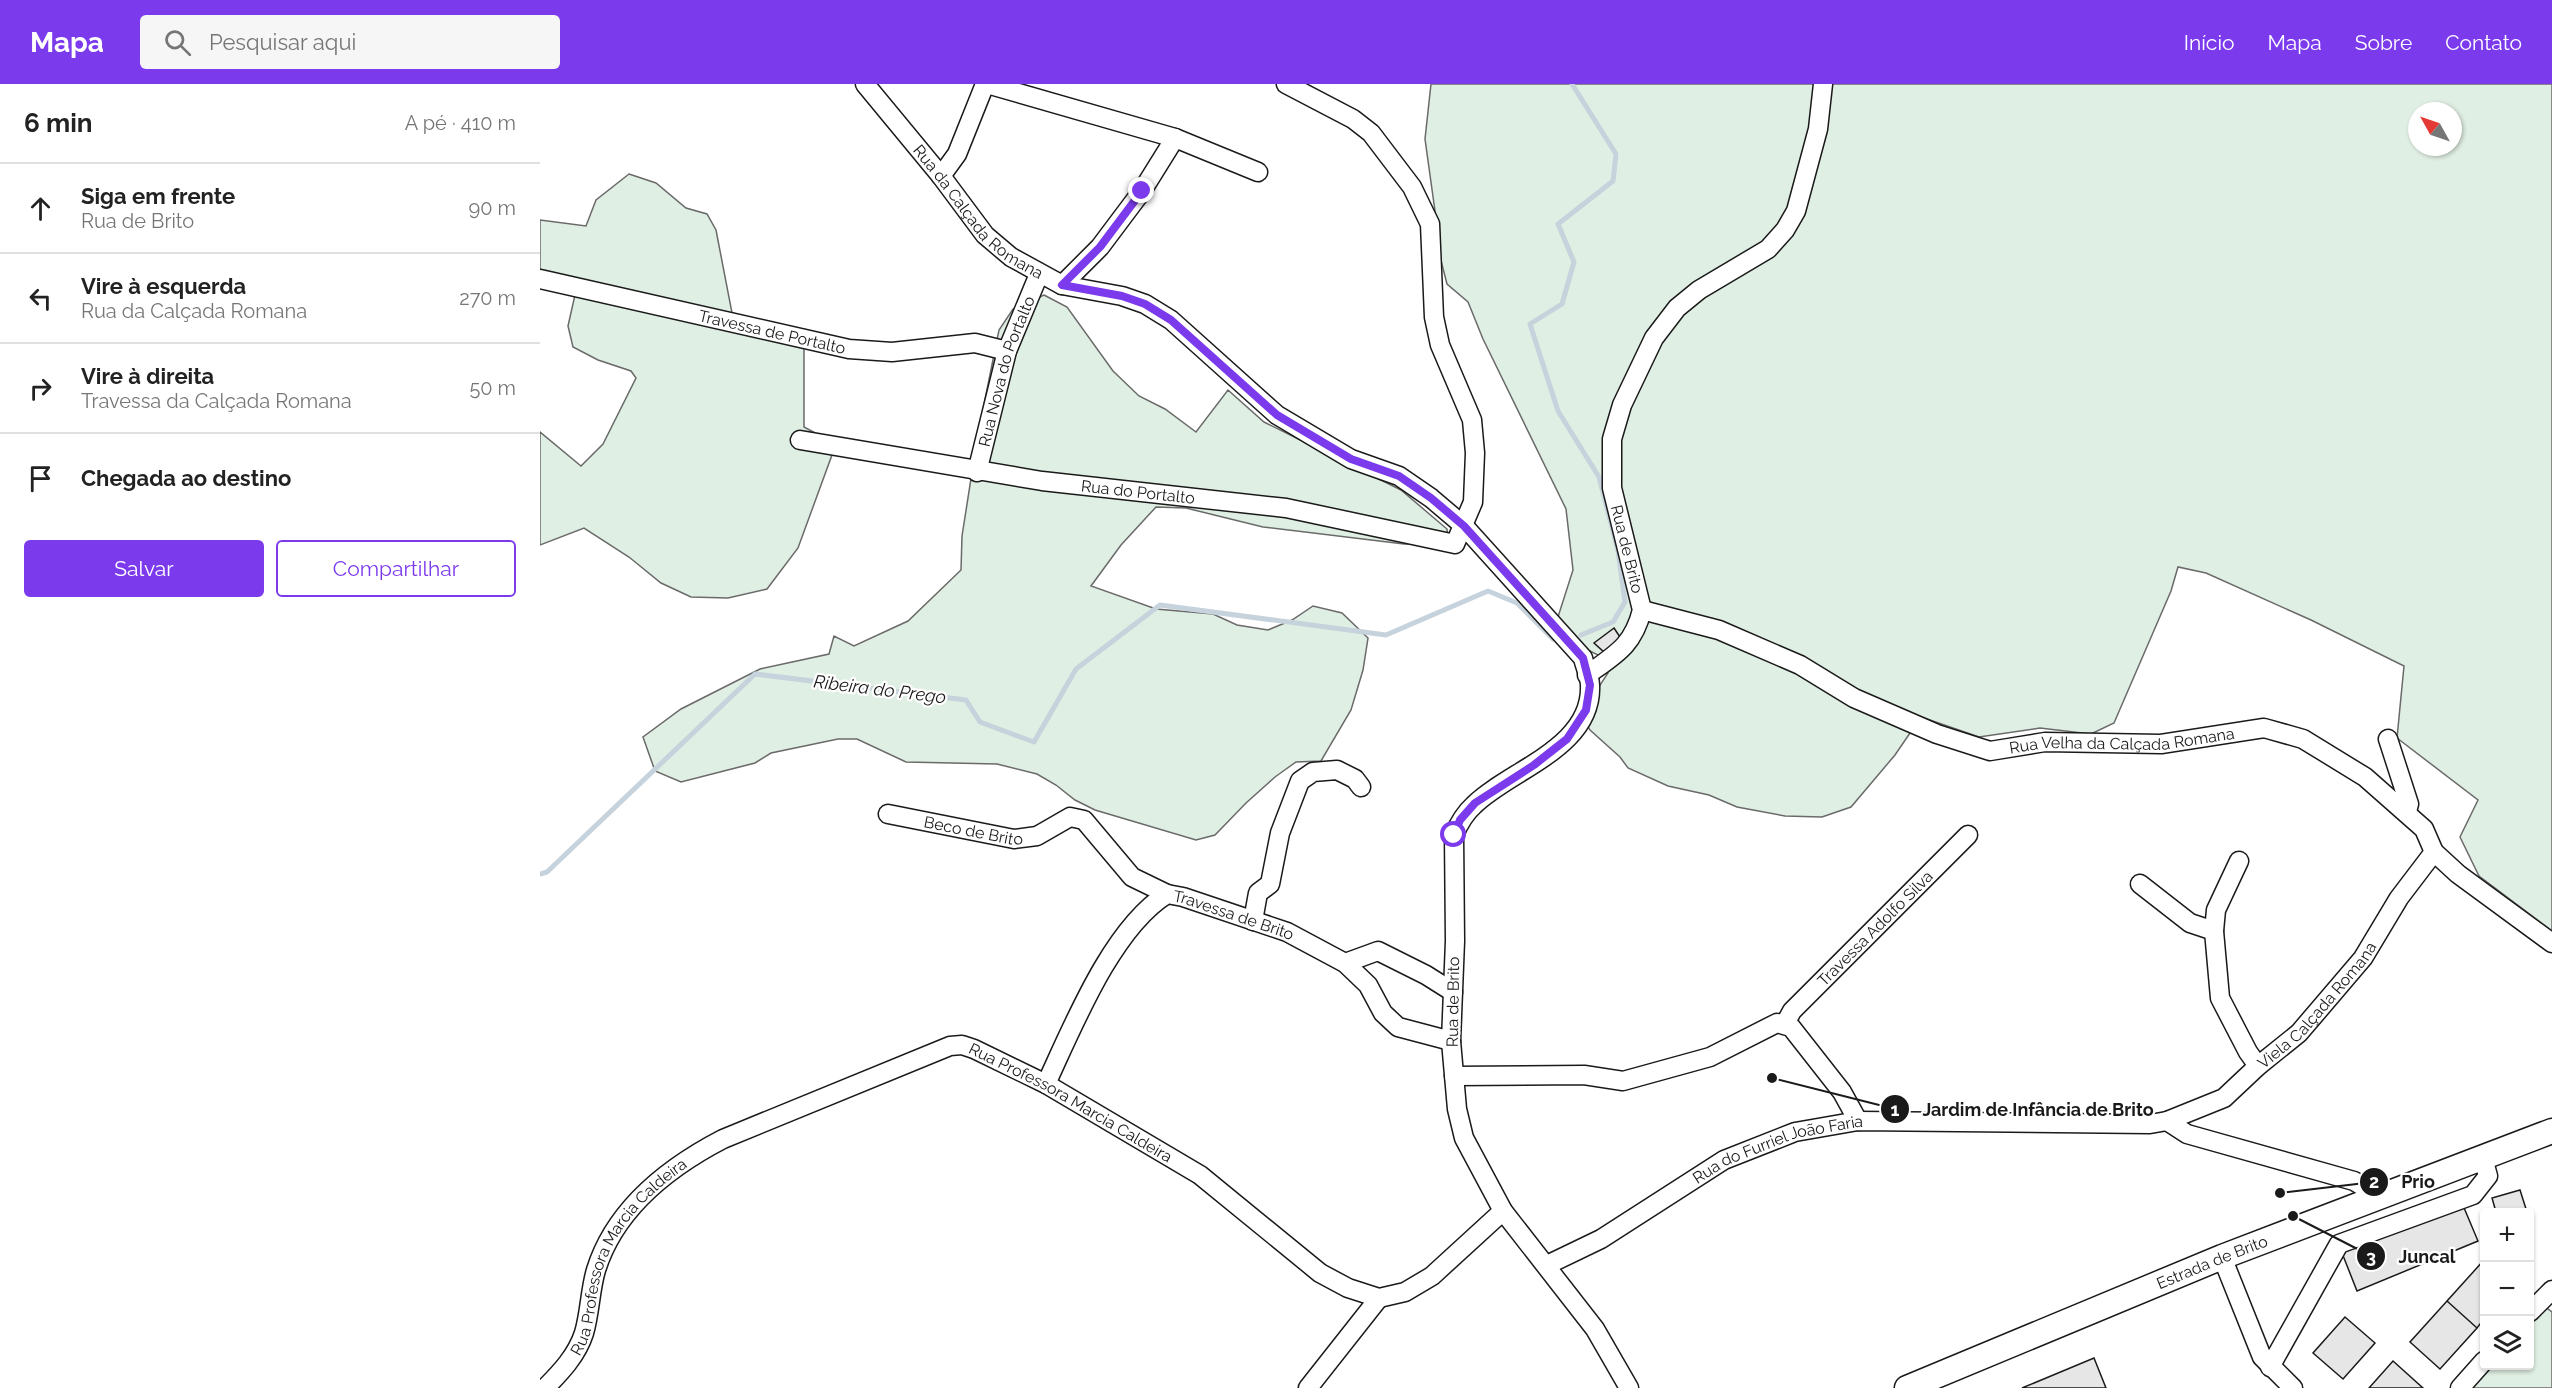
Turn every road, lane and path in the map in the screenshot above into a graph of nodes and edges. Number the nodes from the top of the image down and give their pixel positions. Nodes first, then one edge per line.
1 (865, 84) edge
2 (986, 84) edge
3 (1287, 84) edge
4 (1823, 84) edge
5 (1175, 138) junction
6 (1258, 172) dead end
7 (941, 176) junction
8 (1039, 274) junction
9 (540, 279) edge
10 (1062, 285) junction
11 (1007, 351) junction
12 (800, 440) dead end
13 (977, 472) junction
14 (1464, 526) junction
15 (1642, 610) junction
16 (1587, 675) junction
17 (2388, 739) dead end
18 (1361, 786) dead end
19 (2407, 812) junction
20 (888, 813) dead end
21 (1968, 835) dead end
22 (2434, 852) junction
23 (2239, 861) dead end
24 (2140, 884) dead end
25 (1167, 894) junction
26 (1253, 921) junction
27 (2214, 931) junction
28 (2552, 943) edge
29 (1345, 963) junction
30 (1453, 992) junction
31 (1785, 1024) junction
32 (1451, 1041) junction
33 (2258, 1066) junction
34 (1454, 1076) junction
35 (1046, 1084) junction
36 (1858, 1121) junction
37 (2167, 1121) junction
38 (2552, 1131) edge
39 (2483, 1158) junction
40 (2379, 1196) junction
41 (1503, 1210) junction
42 (2222, 1257) junction
43 (1547, 1265) junction
44 (2551, 1292) edge
45 (1379, 1298) junction
46 (2534, 1307) edge
47 (2480, 1366) edge
48 (2270, 1367) junction
49 (545, 1388) edge
50 (1308, 1388) edge
51 (1629, 1388) edge
52 (1907, 1388) edge
53 (2293, 1388) edge
54 (2460, 1388) edge

1 - 7 street, Rua da Calçada Romana
2 - 5 street
2 - 7 street
3 - 14 street
4 - 15 street, Rua de Brito
5 - 6 street
5 - 10 street
7 - 8 street, Rua da Calçada Romana
8 - 10 street, Rua da Calçada Romana
8 - 11 street, Rua Nova do Portalto
9 - 11 street, Travessa de Portalto
10 - 14 street, Rua da Calçada Romana
11 - 13 street, Rua Nova do Portalto
12 - 13 street, Rua do Portalto
13 - 14 street, Rua do Portalto
14 - 16 street, Rua da Calçada Romana
15 - 16 street, Rua de Brito
15 - 19 street, Rua Velha da Calçada Romana
16 - 30 street, Rua de Brito
17 - 19 street
18 - 26 street
19 - 22 street, Rua Velha da Calçada Romana
20 - 25 street, Beco de Brito
21 - 31 street, Travessa Adolfo Silva
22 - 28 street, Rua Velha da Calçada Romana
22 - 33 street, Viela Calçada Romana
23 - 27 street
24 - 27 street
25 - 26 street, Travessa de Brito
25 - 35 street, Travessa de Brito
26 - 29 street, Travessa de Brito
27 - 33 street
29 - 30 street
29 - 32 street, Travessa de Brito
30 - 32 street, Rua de Brito
31 - 34 street
31 - 36 street
32 - 34 street, Rua de Brito
33 - 37 street, Viela Calçada Romana
34 - 41 street, Rua de Brito
35 - 45 street, Rua Professora Marcia Caldeira
35 - 49 street, Rua Professora Marcia Caldeira
36 - 37 street, Rua do Furriel João Faria
36 - 43 street, Rua do Furriel João Faria
37 - 40 street
38 - 39 main road, Estrada de Brito
39 - 40 main road, Estrada de Brito
39 - 48 street
40 - 42 main road, Estrada de Brito
41 - 43 street, Rua de Brito
41 - 45 street
42 - 48 street
42 - 52 main road, Estrada de Brito
43 - 51 street, Rua de Brito
44 - 46 street
45 - 50 street
47 - 54 street
48 - 53 street

